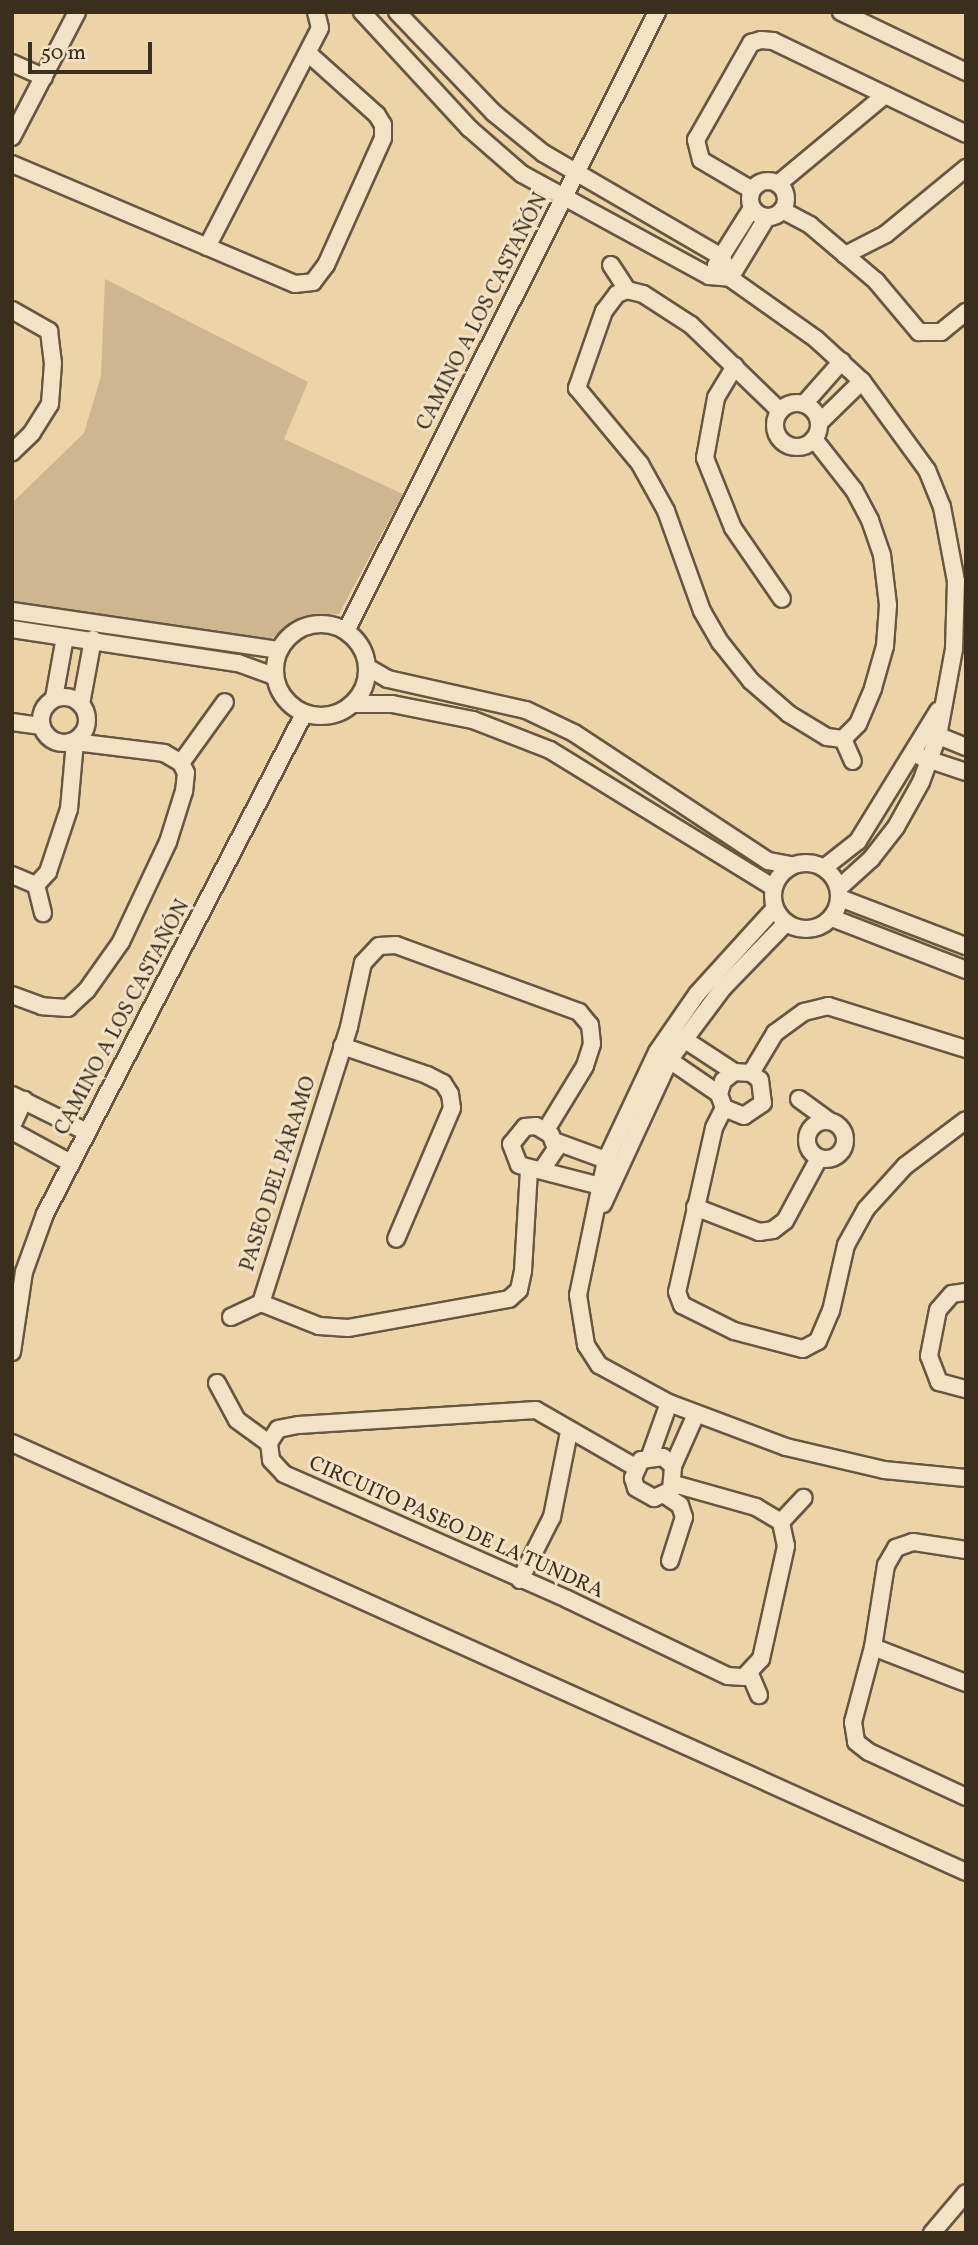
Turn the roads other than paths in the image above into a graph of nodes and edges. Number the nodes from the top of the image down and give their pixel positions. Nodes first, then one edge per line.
1 (77, 12) edge
2 (316, 12) edge
3 (362, 12) edge
4 (397, 12) edge
5 (657, 12) edge
6 (841, 12) edge
7 (308, 53) junction
8 (12, 63) edge
9 (966, 72) edge
10 (44, 77) junction
11 (884, 95) junction
12 (966, 134) edge
13 (12, 137) edge
14 (12, 164) edge
15 (966, 168) edge
16 (576, 173) junction
17 (778, 184) junction
18 (752, 190) junction
19 (563, 200) junction
20 (752, 208) junction
21 (782, 210) junction
22 (767, 217) junction
23 (207, 247) junction
24 (845, 256) junction
25 (722, 257) junction
26 (611, 265) dead end
27 (709, 276) junction
28 (730, 278) junction
29 (627, 290) junction
30 (12, 310) edge
31 (966, 312) edge
32 (842, 361) junction
33 (735, 366) junction
34 (862, 381) junction
35 (560, 387) dead end
36 (577, 387) junction
37 (804, 404) junction
38 (780, 411) junction
39 (816, 431) junction
40 (12, 452) edge
41 (966, 531) edge
42 (949, 533) junction
43 (960, 557) edge
44 (782, 599) dead end
45 (12, 611) edge
46 (12, 629) edge
47 (346, 631) junction
48 (65, 637) junction
49 (93, 639) junction
50 (278, 650) junction
51 (367, 667) junction
52 (274, 676) junction
53 (54, 698) junction
54 (225, 702) dead end
55 (81, 704) junction
56 (353, 704) junction
57 (303, 714) junction
58 (12, 722) edge
59 (42, 726) junction
60 (932, 733) junction
61 (843, 739) junction
62 (75, 742) junction
63 (966, 747) edge
64 (913, 754) junction
65 (930, 760) junction
66 (853, 761) dead end
67 (181, 764) junction
68 (966, 772) edge
69 (790, 865) junction
70 (825, 867) junction
71 (12, 876) edge
72 (36, 885) junction
73 (773, 887) junction
74 (839, 893) junction
75 (775, 908) junction
76 (43, 913) dead end
77 (832, 918) junction
78 (786, 922) junction
79 (966, 946) edge
80 (966, 970) edge
81 (12, 995) edge
82 (68, 1009) junction
83 (86, 1011) dead end
84 (677, 1035) junction
85 (342, 1046) junction
86 (966, 1049) edge
87 (664, 1056) junction
88 (742, 1072) junction
89 (18, 1098) edge
90 (799, 1100) dead end
91 (721, 1101) junction
92 (966, 1120) edge
93 (829, 1121) junction
94 (12, 1129) edge
95 (88, 1132) junction
96 (550, 1136) junction
97 (819, 1158) junction
98 (613, 1162) junction
99 (71, 1163) junction
100 (536, 1169) junction
101 (605, 1187) junction
102 (695, 1207) junction
103 (396, 1240) dead end
104 (966, 1292) edge
105 (261, 1303) junction
106 (231, 1317) dead end
107 (12, 1352) edge
108 (217, 1383) dead end
109 (966, 1389) edge
110 (668, 1403) junction
111 (696, 1414) junction
112 (569, 1432) junction
113 (12, 1443) edge
114 (269, 1443) junction
115 (650, 1456) junction
116 (673, 1466) junction
117 (635, 1467) junction
118 (966, 1478) edge
119 (670, 1490) junction
120 (803, 1498) dead end
121 (781, 1522) junction
122 (966, 1550) edge
123 (670, 1561) dead end
124 (520, 1580) junction
125 (873, 1647) junction
126 (750, 1674) junction
127 (966, 1683) edge
128 (759, 1695) dead end
129 (966, 1797) edge
130 (966, 1872) edge
131 (966, 2193) edge
132 (932, 2233) edge

1 - 10 street
2 - 7 street
3 - 19 street
4 - 16 street
5 - 16 street, CAMINO A LOS CASTAÑÓN
6 - 9 street
7 - 23 street
7 - 23 street
8 - 10 street
10 - 13 street
11 - 12 street
11 - 17 street
11 - 18 street
14 - 23 street
15 - 24 street
16 - 19 street, CAMINO A LOS CASTAÑÓN
16 - 25 street
17 - 18 street
17 - 21 street
18 - 20 street
19 - 27 street
19 - 47 street, CAMINO A LOS CASTAÑÓN
20 - 22 street
20 - 25 street
21 - 22 street
21 - 24 street
22 - 28 street
24 - 31 street
25 - 27 street
25 - 28 street
26 - 29 street
27 - 28 street
28 - 32 street
29 - 33 street
29 - 36 street
30 - 40 street
32 - 34 street
32 - 37 street
33 - 38 street
33 - 44 street
34 - 39 street
34 - 42 street
35 - 36 street
36 - 61 street
37 - 38 street
37 - 39 street
38 - 39 street
39 - 61 street
41 - 42 street
42 - 43 street
43 - 60 street
45 - 50 street
46 - 48 street
47 - 50 street
47 - 51 street
48 - 49 street
48 - 53 street
49 - 52 street
49 - 55 street
50 - 52 street
51 - 56 street
51 - 69 street
52 - 57 street
53 - 55 street
53 - 59 street
54 - 67 street
55 - 62 street
56 - 57 street
56 - 73 street
57 - 95 street, CAMINO A LOS CASTAÑÓN
58 - 59 street
59 - 62 street
60 - 63 street
60 - 64 street
60 - 65 street
61 - 66 street
62 - 67 street
62 - 72 street
64 - 65 street
64 - 70 street
65 - 68 street
65 - 74 street
67 - 82 street
69 - 70 street
69 - 73 street
70 - 74 street
71 - 72 street
72 - 76 street
73 - 75 street
74 - 77 street
74 - 79 street
75 - 78 street
75 - 84 street
77 - 78 street
77 - 80 street
78 - 84 street
81 - 82 street
82 - 83 street
84 - 87 street
84 - 88 street
85 - 96 street, PASEO DEL PÁRAMO
85 - 103 street
85 - 105 street, PASEO DEL PÁRAMO
86 - 88 street
87 - 91 street
87 - 98 street
88 - 91 street
88 - 91 street
89 - 94 street
89 - 95 street
90 - 93 street
91 - 102 street
92 - 102 street
93 - 97 street
93 - 97 street
94 - 99 street
95 - 99 street, CAMINO A LOS CASTAÑÓN
96 - 98 street
96 - 100 street, PASEO DEL PÁRAMO
96 - 100 street, PASEO DEL PÁRAMO
97 - 102 street
98 - 101 street
99 - 107 street, CAMINO A LOS CASTAÑÓN
100 - 101 street
100 - 105 street, PASEO DEL PÁRAMO
101 - 110 street
104 - 109 street
105 - 106 street
108 - 114 street
110 - 111 street
110 - 115 street
111 - 116 street
111 - 118 street
112 - 114 street, CIRCUITO PASEO DE LA TUNDRA
112 - 117 street, CIRCUITO PASEO DE LA TUNDRA
112 - 124 street
113 - 130 street
114 - 124 street, CIRCUITO PASEO DE LA TUNDRA
115 - 116 street
115 - 117 street
116 - 119 street
117 - 119 street
119 - 121 street
119 - 123 street
120 - 121 street
121 - 126 street
122 - 125 street
124 - 126 street, CIRCUITO PASEO DE LA TUNDRA
125 - 127 street
125 - 129 street
126 - 128 street
131 - 132 street

